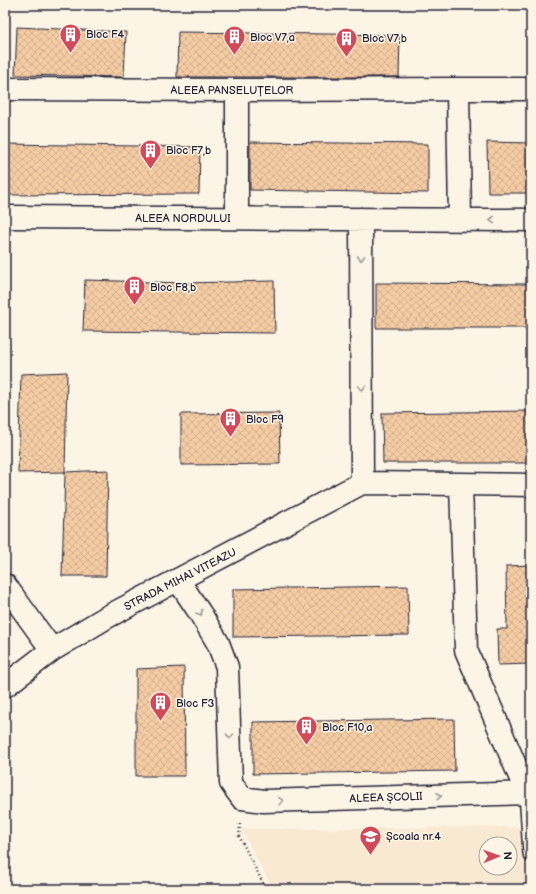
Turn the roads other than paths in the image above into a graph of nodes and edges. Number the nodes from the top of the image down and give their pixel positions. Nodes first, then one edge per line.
1 (5, 89) edge
2 (458, 89) junction
3 (531, 89) edge
4 (237, 90) junction
5 (5, 217) edge
6 (237, 218) junction
7 (361, 219) junction
8 (460, 220) junction
9 (531, 220) edge
10 (362, 483) junction
11 (461, 484) junction
12 (531, 485) edge
13 (178, 580) junction
14 (5, 585) edge
15 (52, 650) junction
16 (5, 686) edge
17 (529, 793) edge
18 (531, 854) edge

1 - 4 street, ALEEA PANSELUȚELOR
2 - 3 street, ALEEA PANSELUȚELOR
2 - 4 street, ALEEA PANSELUȚELOR
2 - 8 street
4 - 6 street
5 - 6 street, ALEEA NORDULUI
6 - 7 street, ALEEA NORDULUI
7 - 8 street, ALEEA NORDULUI
7 -> 10 street
9 -> 8 street, ALEEA NORDULUI
10 - 11 street
10 - 13 street, STRADA MIHAI VITEAZU
11 - 12 street
11 - 17 street
13 - 15 street, STRADA MIHAI VITEAZU
13 -> 17 street, ALEEA ȘCOLII
14 - 15 street
15 - 16 street, STRADA MIHAI VITEAZU
17 - 18 lane

